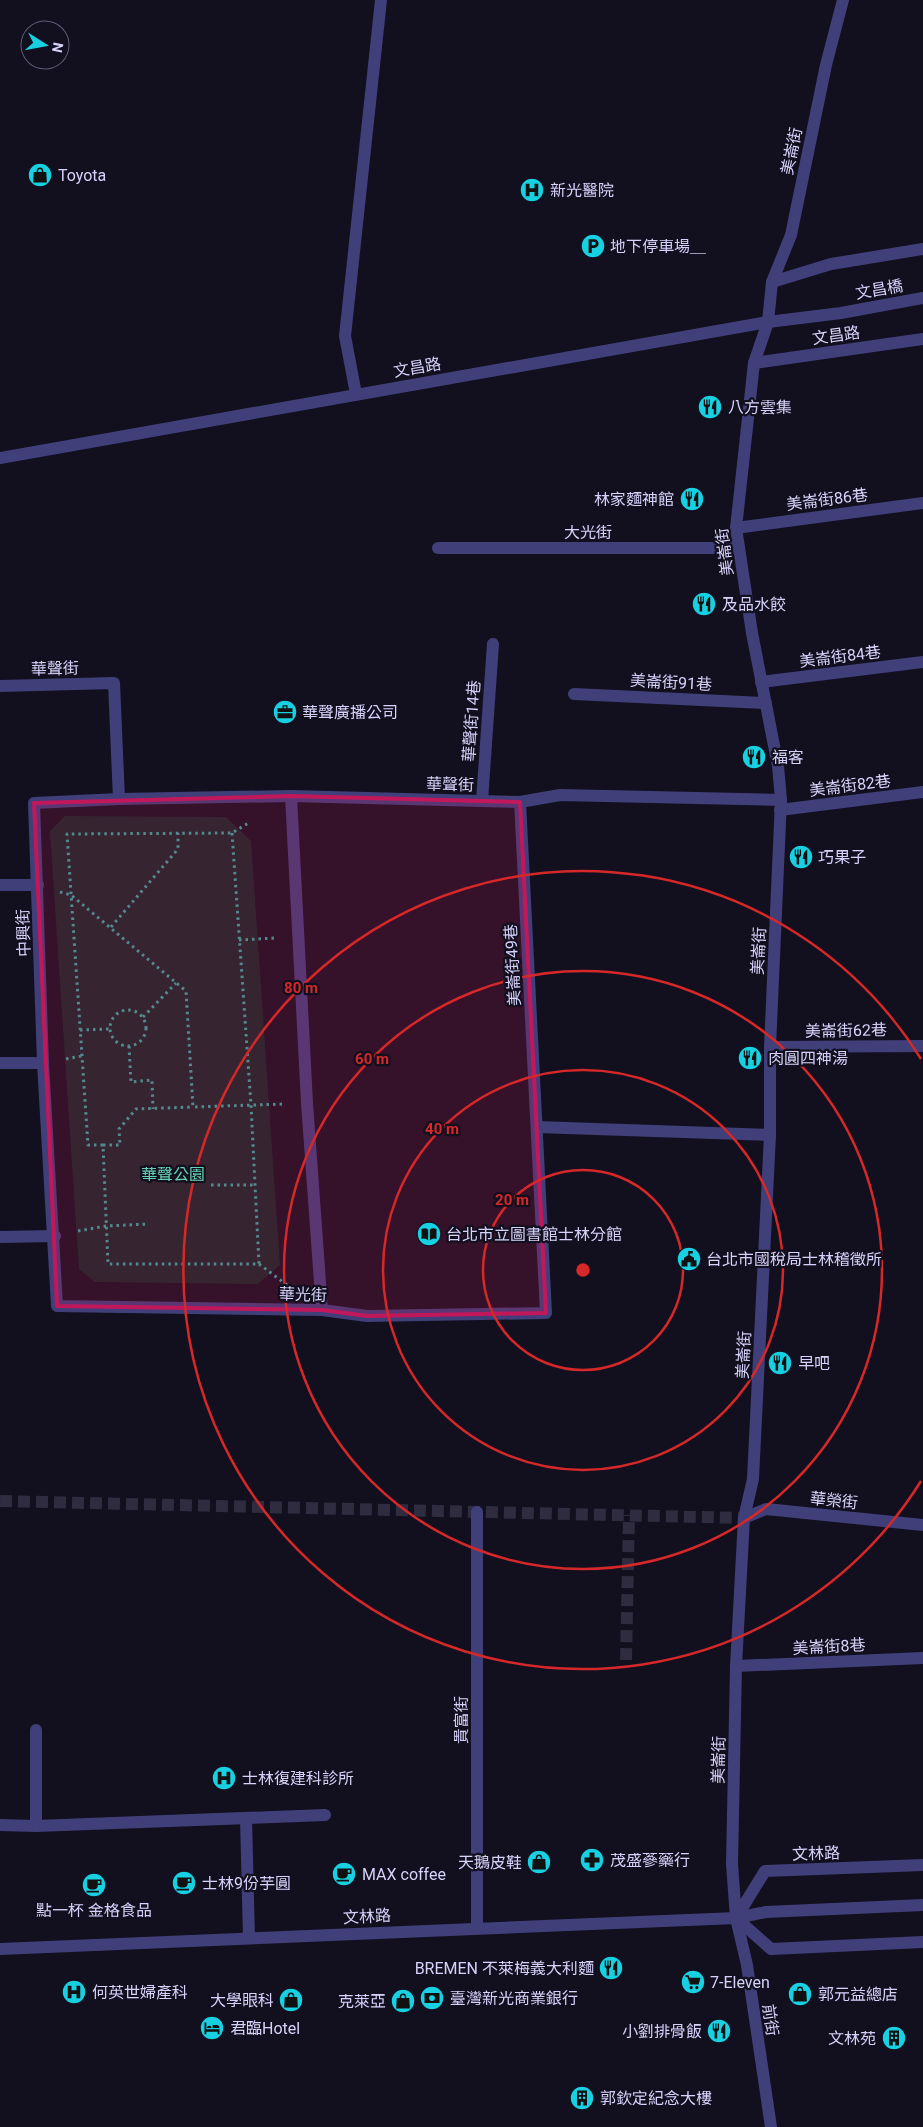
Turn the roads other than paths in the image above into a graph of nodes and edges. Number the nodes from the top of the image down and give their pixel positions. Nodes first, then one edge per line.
1 (381, 0) edge
2 (843, 0) edge
3 (923, 249) edge
4 (772, 282) junction
5 (923, 298) edge
6 (841, 313) joint
7 (768, 322) junction
8 (923, 340) edge
9 (754, 363) junction
10 (356, 394) junction
11 (0, 458) edge
12 (923, 503) edge
13 (736, 528) junction
14 (438, 548) dead end
15 (739, 548) junction
16 (493, 644) dead end
17 (923, 662) edge
18 (762, 682) junction
19 (0, 686) edge
20 (574, 694) dead end
21 (766, 703) junction
22 (923, 792) edge
23 (291, 796) junction
24 (119, 799) junction
25 (482, 801) junction
26 (520, 802) junction
27 (34, 804) joint
28 (781, 805) junction
29 (0, 885) edge
30 (38, 885) junction
31 (923, 1046) edge
32 (770, 1048) junction
33 (0, 1063) edge
34 (43, 1063) junction
35 (537, 1127) junction
36 (770, 1135) junction
37 (54, 1236) junction
38 (0, 1237) edge
39 (57, 1306) joint
40 (322, 1310) junction
41 (546, 1313) joint
42 (477, 1512) dead end
43 (744, 1518) junction
44 (923, 1525) edge
45 (923, 1658) edge
46 (736, 1666) junction
47 (36, 1730) dead end
48 (325, 1815) dead end
49 (246, 1818) junction
50 (0, 1825) edge
51 (36, 1826) junction
52 (923, 1866) edge
53 (923, 1905) edge
54 (736, 1918) junction
55 (477, 1928) junction
56 (249, 1938) junction
57 (923, 1942) edge
58 (0, 1949) edge
59 (771, 2127) edge

1 - 10 street
2 - 4 street, 美崙街
3 - 4 street
4 - 7 street, 美崙街
5 - 6 street, 文昌橋
6 - 7 street, 文昌路
7 - 9 street, 美崙街
7 - 10 street, 文昌路
8 - 9 street, 文昌路
9 - 13 street, 美崙街
10 - 11 street, 文昌路
12 - 13 street, 美崙街86巷
13 - 15 street, 美崙街
14 - 15 street, 大光街
15 - 18 street, 美崙街
16 - 25 street, 華聲街14巷
17 - 18 street, 美崙街84巷
18 - 21 street, 美崙街
19 - 24 street, 華聲街
20 - 21 street, 美崙街91巷
21 - 28 street, 美崙街
22 - 28 street, 美崙街82巷
23 - 24 street, 華聲街
23 - 25 street, 華聲街
23 - 40 street
24 - 27 street, 華聲街
25 - 26 street, 華聲街
26 - 28 street, 華聲街
26 - 35 street, 美崙街49巷
27 - 30 street, 中興街
28 - 32 street, 美崙街
29 - 30 street
30 - 34 street, 中興街
31 - 32 street, 美崙街62巷
32 - 36 street, 美崙街
33 - 34 street
34 - 37 street, 中興街
35 - 36 street
35 - 41 street, 美崙街49巷
36 - 43 street, 美崙街
37 - 38 street
37 - 39 street, 中興街
39 - 40 street, 華光街
40 - 41 street, 華光街
42 - 55 street, 貴富街
43 - 44 street, 華榮街
43 - 46 street, 美崙街
45 - 46 street, 美崙街8巷
46 - 54 street, 美崙街
47 - 51 street
48 - 49 street
49 - 51 street
49 - 56 street
50 - 51 street
52 - 54 street, 文林路
53 - 54 street, 文林路
54 - 55 street, 文林路
54 - 57 street
54 - 59 street, 前街
55 - 56 street, 文林路
56 - 58 street, 文林路

